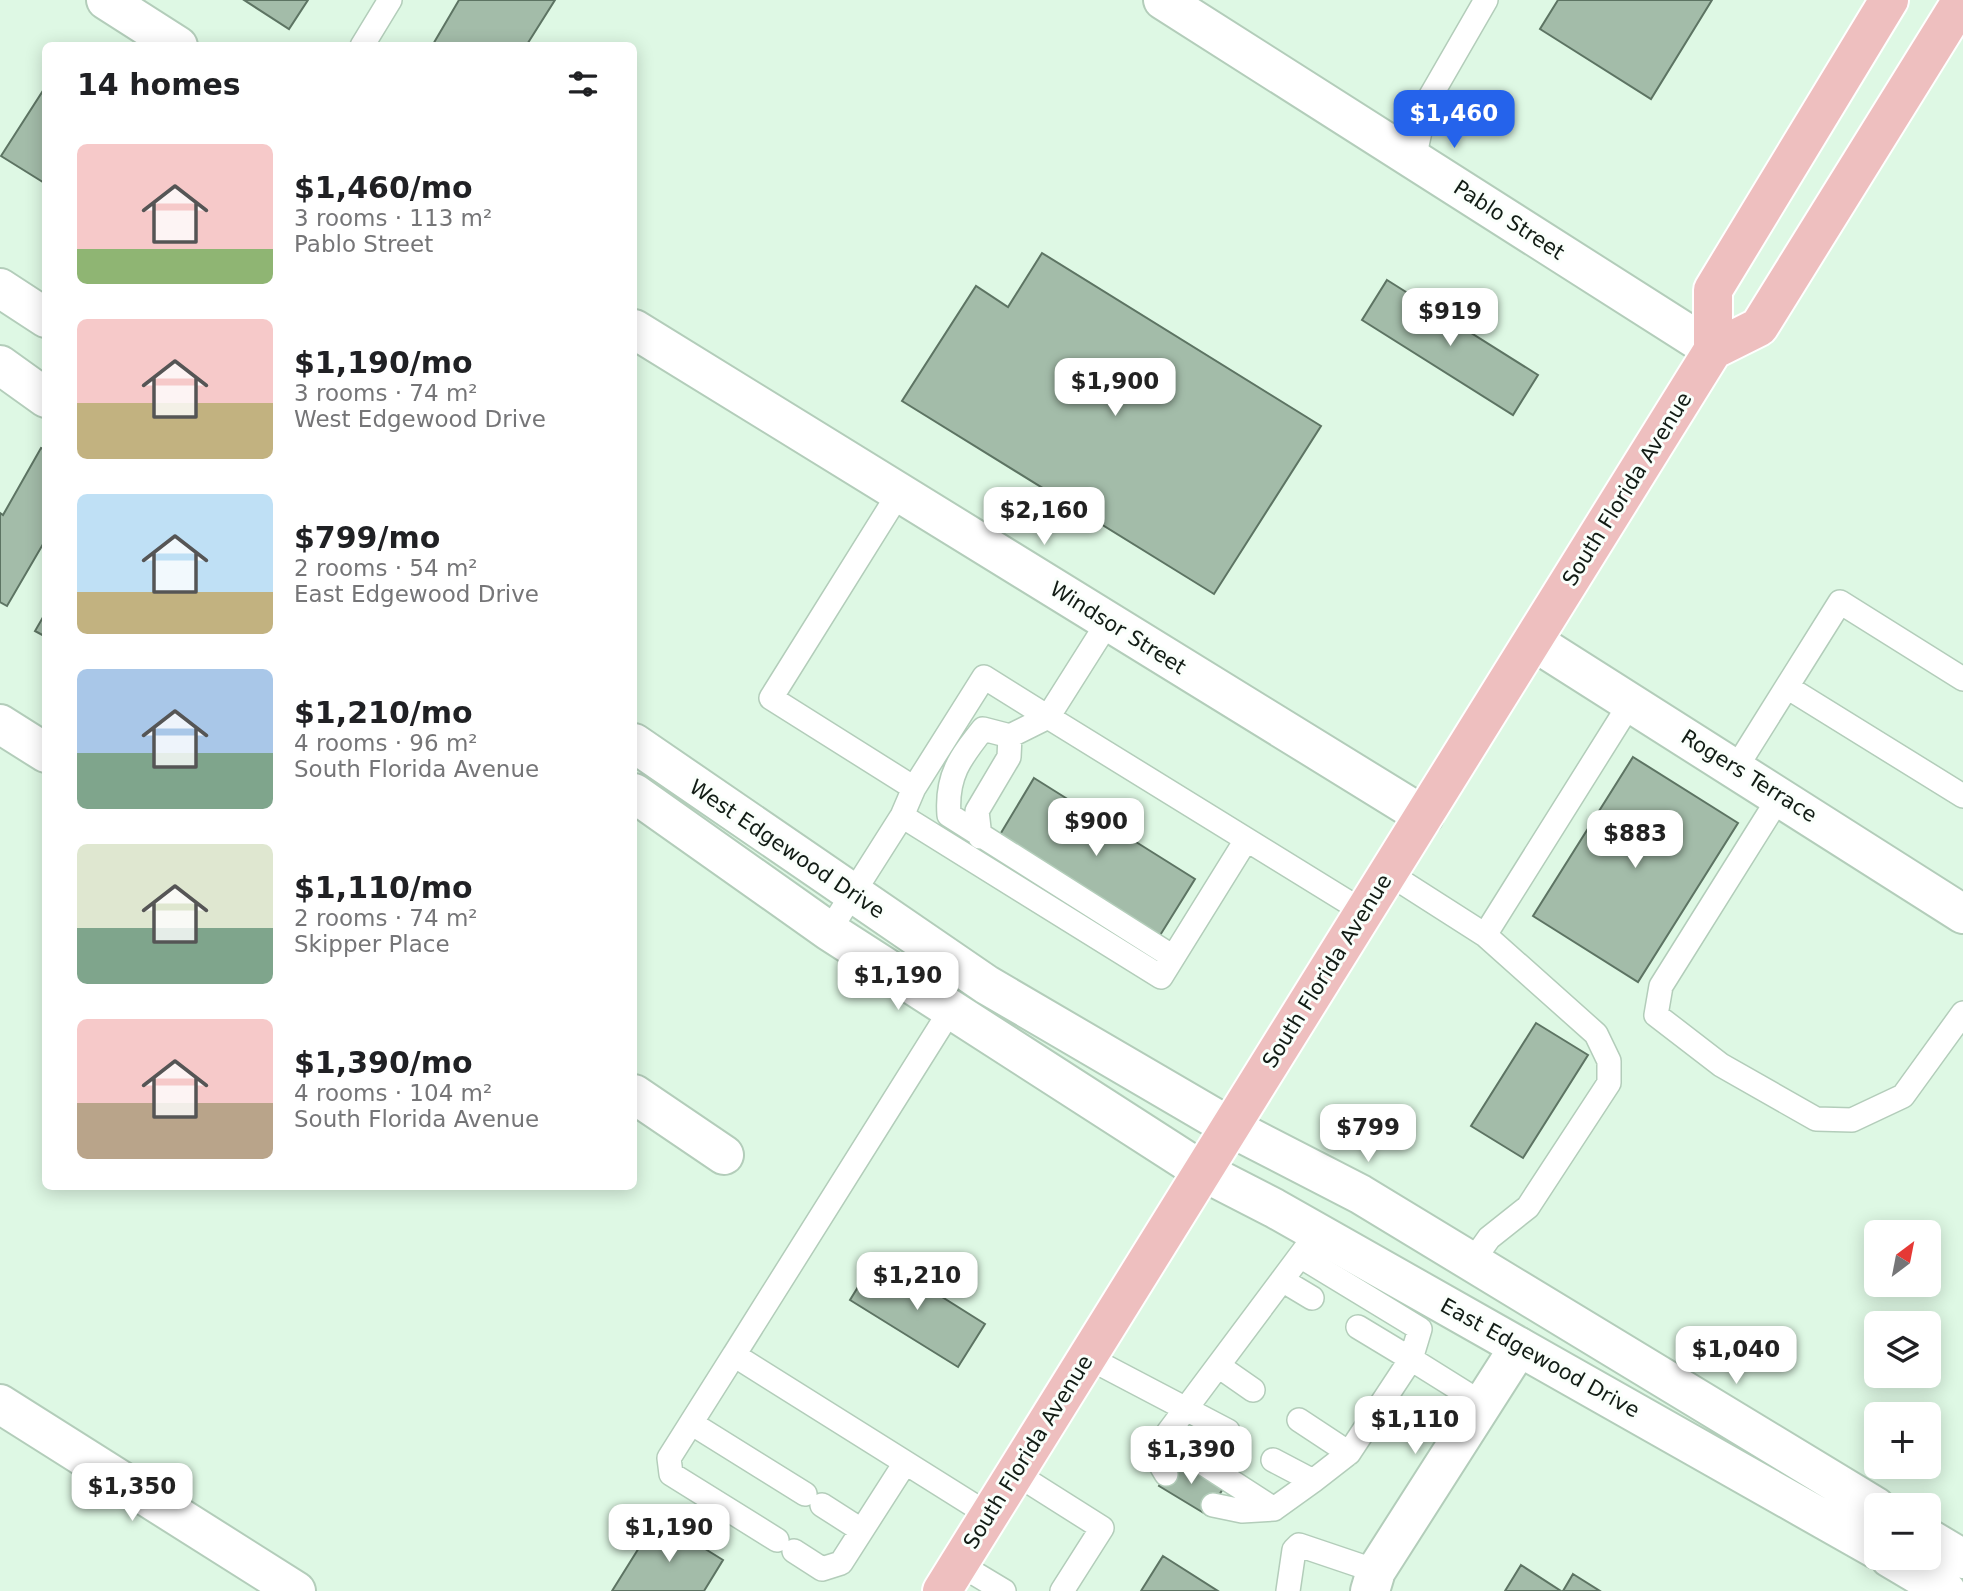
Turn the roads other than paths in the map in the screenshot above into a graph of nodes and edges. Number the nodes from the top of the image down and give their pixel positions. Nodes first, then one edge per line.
1 (390, 0) edge
2 (1163, 0) edge
3 (1486, 0) edge
4 (1889, 0) edge
5 (1962, 0) edge
6 (123, 5) edge
7 (173, 42) edge
8 (364, 42) edge
9 (1414, 159) junction
10 (0, 289) edge
11 (42, 315) edge
12 (637, 331) edge
13 (1713, 350) junction
14 (0, 365) edge
15 (42, 395) edge
16 (899, 493) junction
17 (1108, 622) junction
18 (1532, 641) junction
19 (1963, 679) edge
20 (1787, 687) junction
21 (1631, 702) junction
22 (1048, 717) junction
23 (0, 724) edge
24 (1010, 736) junction
25 (637, 745) edge
26 (42, 750) edge
27 (1736, 768) junction
28 (914, 788) junction
29 (637, 795) edge
30 (1780, 796) junction
31 (1963, 796) edge
32 (902, 816) junction
33 (1424, 816) junction
34 (980, 836) junction
35 (1246, 840) junction
36 (1388, 873) junction
37 (852, 893) junction
38 (1364, 912) junction
39 (1963, 914) edge
40 (829, 931) junction
41 (1485, 935) junction
42 (1173, 957) junction
43 (950, 1011) junction
44 (1963, 1013) edge
45 (637, 1096) edge
46 (1230, 1127) junction
47 (724, 1155) dead end
48 (1202, 1171) junction
49 (1308, 1244) junction
50 (1472, 1262) junction
51 (1282, 1280) junction
52 (1312, 1298) dead end
53 (1423, 1312) junction
54 (1359, 1327) dead end
55 (1519, 1347) junction
56 (734, 1355) junction
57 (1087, 1357) junction
58 (1411, 1359) junction
59 (1220, 1367) junction
60 (1254, 1390) dead end
61 (0, 1404) edge
62 (1483, 1404) junction
63 (1186, 1410) junction
64 (1299, 1420) dead end
65 (691, 1423) junction
66 (1228, 1431) dead end
67 (1164, 1438) junction
68 (1349, 1453) junction
69 (1273, 1460) dead end
70 (905, 1463) junction
71 (1015, 1473) junction
72 (1166, 1474) dead end
73 (1313, 1480) junction
74 (1864, 1500) edge
75 (1213, 1505) dead end
76 (1274, 1509) junction
77 (989, 1515) junction
78 (861, 1530) junction
79 (1864, 1542) edge
80 (1941, 1546) edge
81 (1963, 1559) edge
82 (1910, 1570) edge
83 (951, 1577) edge
84 (1373, 1581) edge
85 (296, 1591) edge
86 (1004, 1591) edge
87 (1062, 1591) edge
88 (1288, 1591) edge
89 (1946, 1591) edge

1 - 8 lane
2 - 9 street, Pablo Street
3 - 9 lane
4 - 13 main road
5 - 13 main road
6 - 7 street
9 - 13 street, Pablo Street
10 - 11 street
12 - 16 street, Windsor Street
13 - 18 main road, South Florida Avenue
14 - 15 street
16 - 17 street, Windsor Street
16 - 28 lane
17 - 22 lane
17 - 33 street, Windsor Street
18 - 21 street, Rogers Terrace
18 - 33 main road, South Florida Avenue
19 - 20 lane
20 - 27 lane
20 - 31 lane
21 - 27 street, Rogers Terrace
21 - 41 lane
22 - 24 lane
22 - 28 lane
22 - 35 lane
23 - 26 street
24 - 34 lane
24 - 34 lane
25 - 37 street, West Edgewood Drive
27 - 30 street, Rogers Terrace
28 - 32 lane
29 - 40 street, West Edgewood Drive
30 - 39 street, Rogers Terrace
30 - 44 lane
32 - 37 lane
32 - 42 lane
33 - 36 main road, South Florida Avenue
34 - 42 lane
35 - 38 lane
35 - 42 lane
36 - 38 main road, South Florida Avenue
36 - 41 lane
37 - 40 lane
37 - 46 street, West Edgewood Drive
38 - 46 main road, South Florida Avenue
40 - 43 street, West Edgewood Drive
41 - 50 lane
43 - 48 street, West Edgewood Drive
43 - 56 lane
45 - 47 street
46 - 48 main road, South Florida Avenue
46 - 50 street, East Edgewood Drive
48 - 49 street, East Edgewood Drive
48 - 57 main road, South Florida Avenue
49 - 51 lane
49 - 53 street, East Edgewood Drive
50 - 74 street, East Edgewood Drive
51 - 52 lane
51 - 59 lane
53 - 55 street, East Edgewood Drive
53 - 58 lane
54 - 58 lane
55 - 62 street
55 - 79 street, East Edgewood Drive
56 - 65 lane
56 - 70 lane
57 - 63 lane
57 - 71 main road, South Florida Avenue
58 - 62 lane
58 - 68 lane
59 - 60 lane
59 - 63 lane
61 - 85 street
62 - 84 street
63 - 66 lane
63 - 67 lane
64 - 68 lane
65 - 78 lane
65 - 78 lane
67 - 72 lane
67 - 76 lane
68 - 73 lane
69 - 73 lane
70 - 77 lane
70 - 78 lane
71 - 77 main road, South Florida Avenue
71 - 87 lane
73 - 76 lane
75 - 76 lane
77 - 83 main road, South Florida Avenue
80 - 81 street
82 - 89 street
83 - 86 lane
84 - 88 lane

